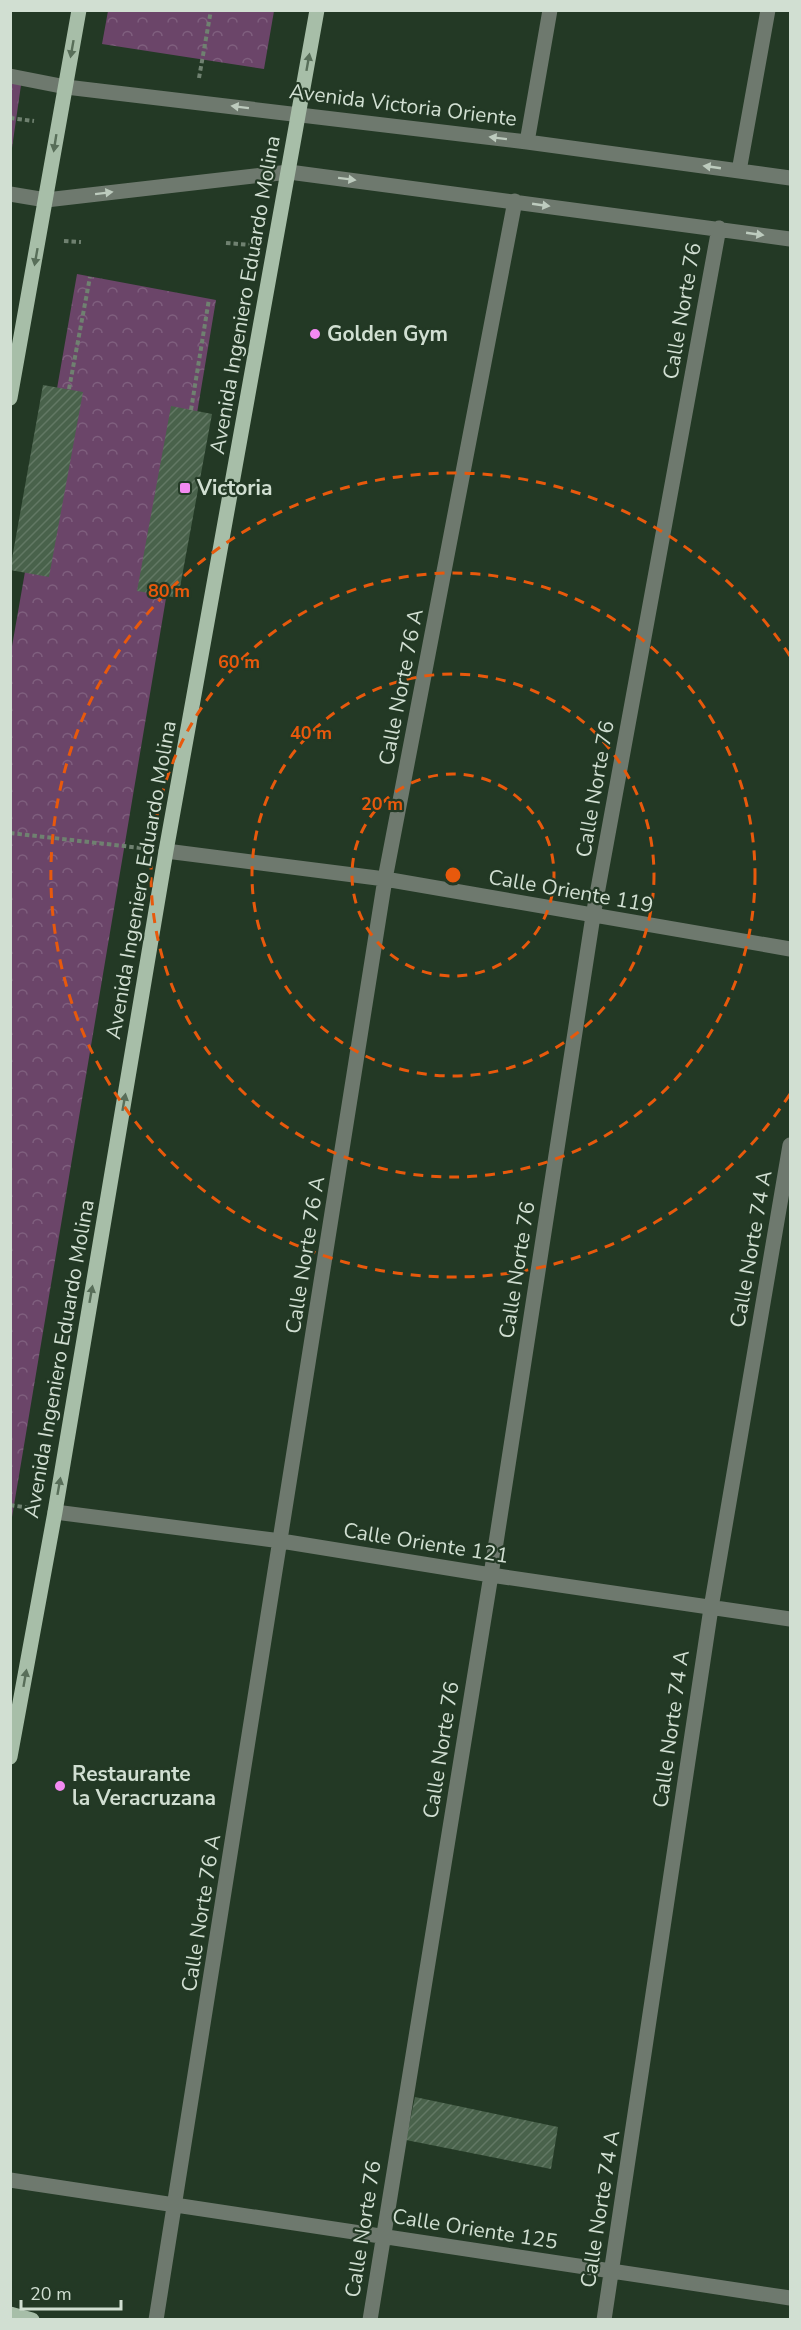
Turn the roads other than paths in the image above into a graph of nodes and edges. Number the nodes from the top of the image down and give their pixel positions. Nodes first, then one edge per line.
1 (79, 10) edge
2 (317, 10) edge
3 (550, 10) edge
4 (768, 10) edge
5 (10, 76) edge
6 (66, 87) junction
7 (298, 114) junction
8 (527, 142) junction
9 (739, 171) junction
10 (289, 172) junction
11 (790, 178) edge
12 (10, 194) edge
13 (46, 200) junction
14 (515, 201) junction
15 (718, 228) junction
16 (790, 239) edge
17 (10, 398) edge
18 (166, 851) junction
19 (385, 879) junction
20 (593, 916) junction
21 (790, 948) edge
22 (790, 1145) edge
23 (55, 1512) junction
24 (281, 1541) junction
25 (491, 1575) junction
26 (711, 1608) junction
27 (790, 1618) edge
28 (10, 1757) edge
29 (10, 2180) edge
30 (176, 2206) junction
31 (383, 2236) junction
32 (612, 2271) junction
33 (790, 2298) edge
34 (10, 2314) edge
35 (32, 2319) edge
36 (156, 2319) edge
37 (370, 2319) edge
38 (604, 2319) edge

1 -> 6 main road
7 -> 2 main road, Avenida Ingeniero Eduardo Molina
3 - 8 street
4 - 9 street
5 - 6 street, Avenida Victoria Oriente
7 -> 6 street, Avenida Victoria Oriente
6 -> 13 main road
8 -> 7 street, Avenida Victoria Oriente
7 - 10 main road, Avenida Ingeniero Eduardo Molina
9 -> 8 street, Avenida Victoria Oriente
9 - 11 street, Avenida Victoria Oriente
13 -> 10 street
10 -> 14 street
10 - 18 main road, Avenida Ingeniero Eduardo Molina
12 - 13 street
13 -> 17 main road
14 -> 15 street
14 - 19 street, Calle Norte 76 A
15 -> 16 street
15 - 20 street, Calle Norte 76
18 - 19 street, Calle Oriente 119
23 -> 18 main road, Avenida Ingeniero Eduardo Molina
19 - 20 street, Calle Oriente 119
19 - 24 street, Calle Norte 76 A
20 - 21 street, Calle Oriente 119
20 - 25 street, Calle Norte 76
22 - 26 street, Calle Norte 74 A
23 - 24 street, Calle Oriente 121
28 -> 23 main road, Avenida Ingeniero Eduardo Molina
24 - 25 street, Calle Oriente 121
24 - 30 street, Calle Norte 76 A
25 - 26 street, Calle Oriente 121
25 - 31 street, Calle Norte 76
26 - 27 street, Calle Oriente 121
26 - 32 street, Calle Norte 74 A
29 - 30 street, Calle Oriente 125
30 - 31 street, Calle Oriente 125
30 - 36 street, Calle Norte 76 A
31 - 32 street, Calle Oriente 125
31 - 37 street, Calle Norte 76
32 - 33 street, Calle Oriente 125
32 - 38 street, Calle Norte 74 A
34 - 35 main road

